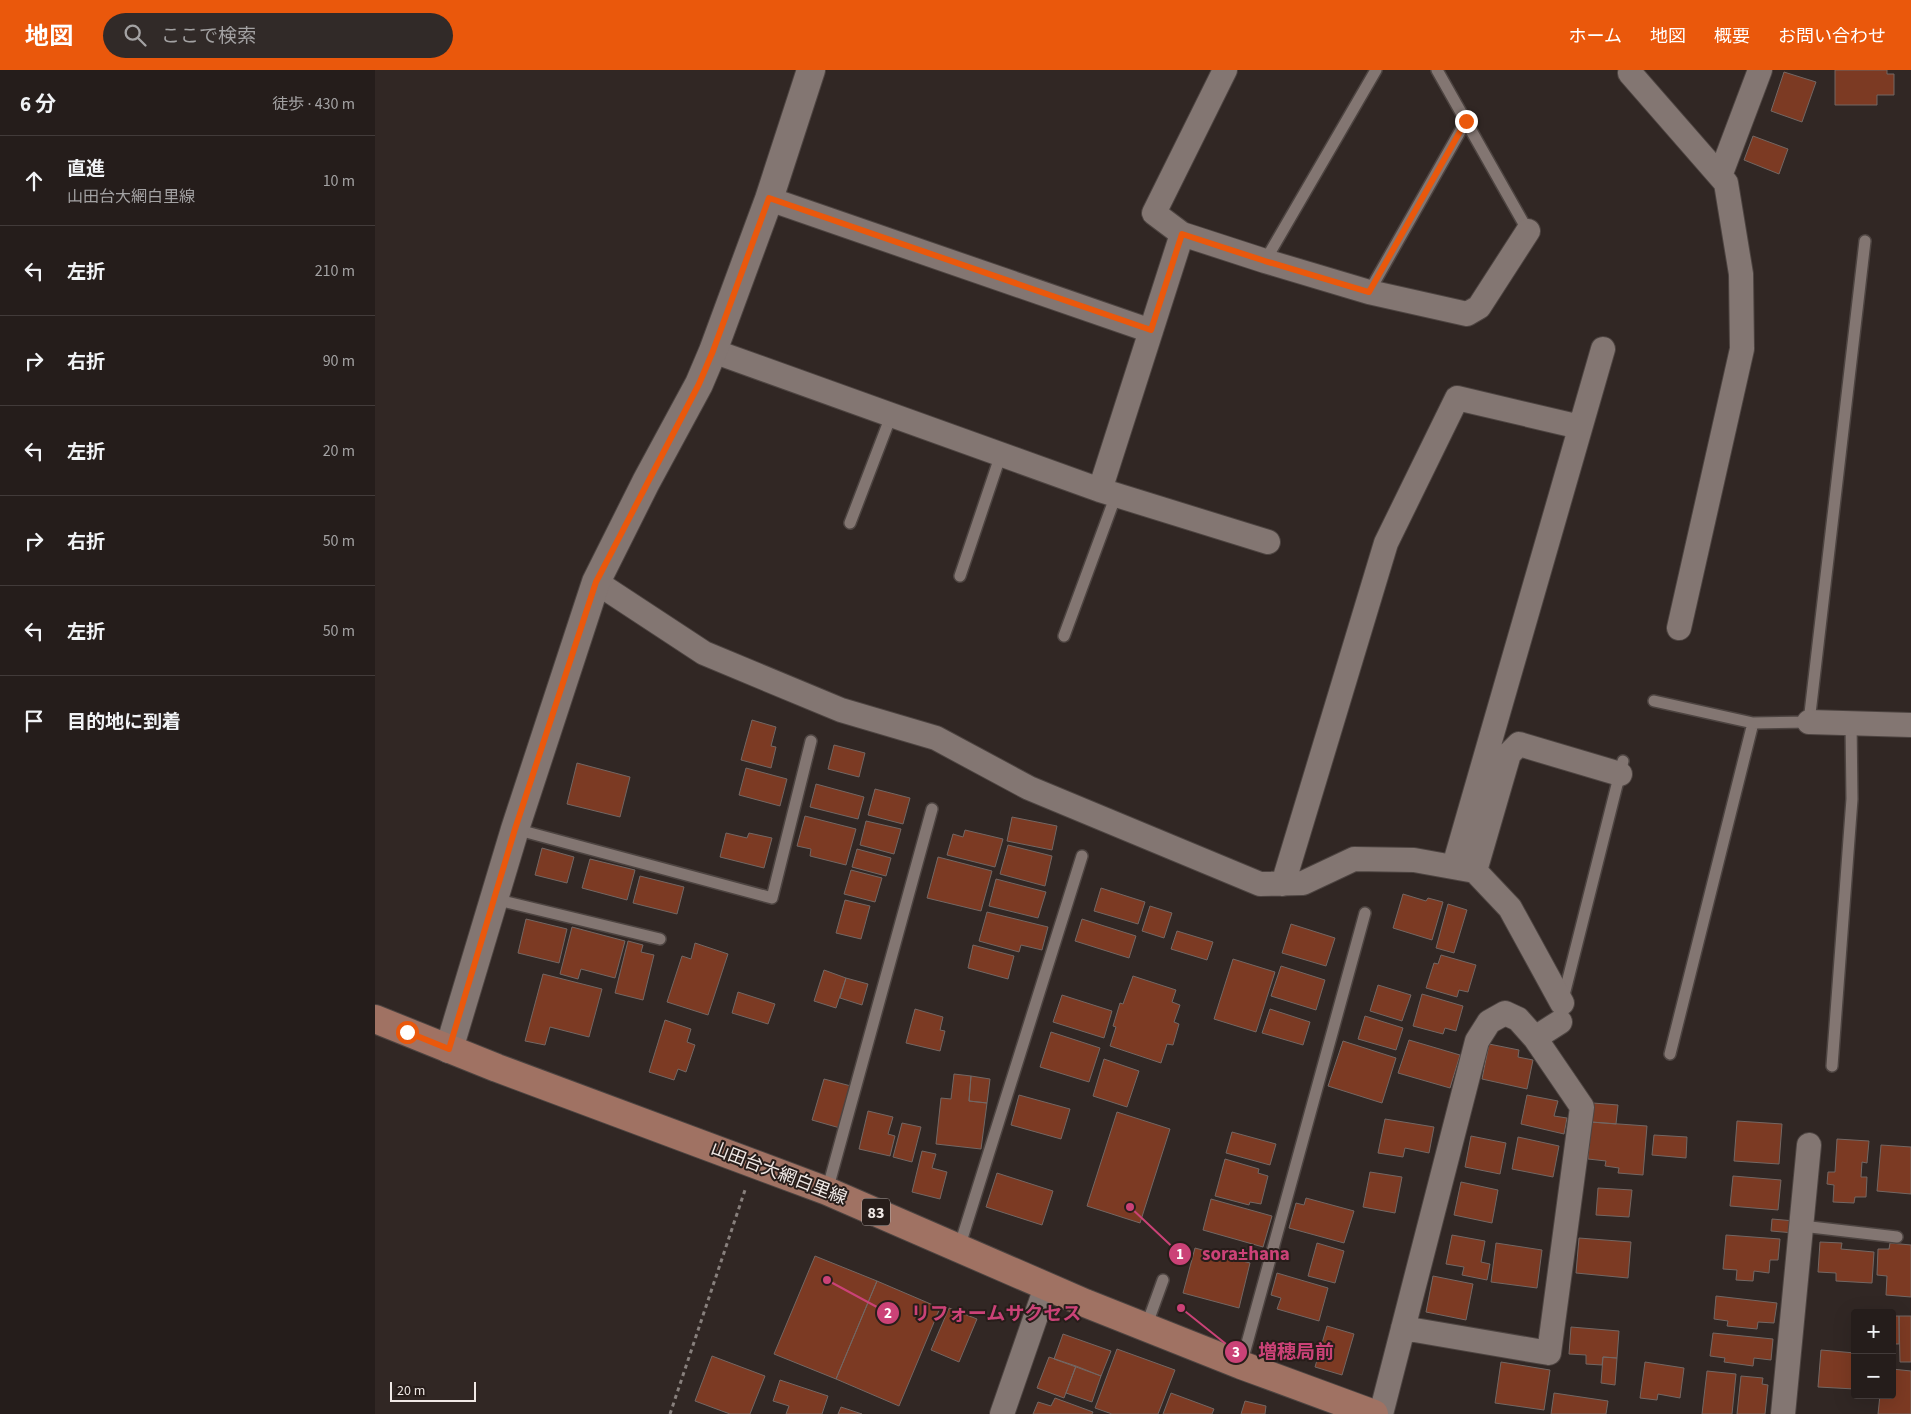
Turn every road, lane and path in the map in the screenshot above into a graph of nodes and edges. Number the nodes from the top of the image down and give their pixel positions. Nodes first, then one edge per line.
1 (811, 70) edge
2 (1225, 70) edge
3 (1376, 70) edge
4 (1437, 70) edge
5 (1631, 70) edge
6 (1760, 70) edge
7 (1466, 121) junction
8 (1720, 176) junction
9 (769, 198) junction
10 (1528, 231) joint
11 (1182, 234) junction
12 (1865, 241) dead end
13 (1265, 261) junction
14 (1369, 292) junction
15 (1151, 330) junction
16 (1603, 349) dead end
17 (713, 351) junction
18 (891, 416) junction
19 (1580, 427) junction
20 (1001, 454) junction
21 (1108, 492) junction
22 (850, 523) dead end
23 (1268, 542) dead end
24 (960, 576) dead end
25 (596, 582) junction
26 (1679, 628) dead end
27 (1064, 636) dead end
28 (1654, 701) dead end
29 (1809, 722) junction
30 (1851, 722) junction
31 (1753, 723) junction
32 (1911, 725) edge
33 (811, 742) dead end
34 (1622, 768) joint
35 (933, 809) dead end
36 (515, 829) junction
37 (1082, 856) dead end
38 (1464, 869) junction
39 (1283, 884) junction
40 (494, 898) junction
41 (1365, 912) dead end
42 (660, 939) dead end
43 (1561, 1012) junction
44 (375, 1018) edge
45 (1535, 1038) junction
46 (449, 1049) junction
47 (1670, 1054) dead end
48 (1832, 1066) dead end
49 (1809, 1145) dead end
50 (754, 1163) junction
51 (827, 1191) junction
52 (1802, 1226) junction
53 (1897, 1237) dead end
54 (959, 1248) junction
55 (1163, 1280) dead end
56 (1046, 1287) junction
57 (1146, 1327) junction
58 (1403, 1328) junction
59 (1241, 1365) junction
60 (670, 1414) edge
61 (1002, 1414) edge
62 (1374, 1414) edge
63 (1381, 1414) edge
64 (1783, 1414) edge

1 - 9 street
2 - 11 street
3 - 13 lane
4 - 7 lane
5 - 8 street
6 - 8 street
7 - 10 lane
7 - 14 lane
8 - 26 street
9 - 15 street
9 - 17 street
10 - 14 street
11 - 13 street
11 - 15 street
12 - 29 lane
13 - 14 street
15 - 21 street
16 - 19 street
17 - 18 street
17 - 25 street
18 - 20 street
18 - 22 lane
19 - 38 street
19 - 39 street
20 - 21 street
20 - 24 lane
21 - 23 street
21 - 27 lane
25 - 36 street
25 - 39 street
28 - 31 lane
29 - 30 street
29 - 31 lane
30 - 32 street
30 - 48 lane
31 - 47 lane
33 - 36 lane
34 - 38 street
34 - 43 lane
35 - 51 lane
36 - 40 street
37 - 54 lane
38 - 39 street
38 - 43 street
40 - 42 lane
40 - 46 street
41 - 59 lane
43 - 45 street
44 - 46 main road, 山田台大網白里線 / 83
45 - 58 street
45 - 58 street
46 - 50 main road, 山田台大網白里線 / 83
49 - 52 street
50 - 51 main road, 山田台大網白里線 / 83
50 - 60 path
51 - 54 main road, 山田台大網白里線 / 83
52 - 53 lane
52 - 64 street
54 - 56 main road, 山田台大網白里線 / 83
55 - 57 lane
56 - 57 main road, 山田台大網白里線 / 83
56 - 61 street
57 - 59 main road, 山田台大網白里線 / 83
58 - 63 street
59 - 62 main road, 山田台大網白里線 / 83

